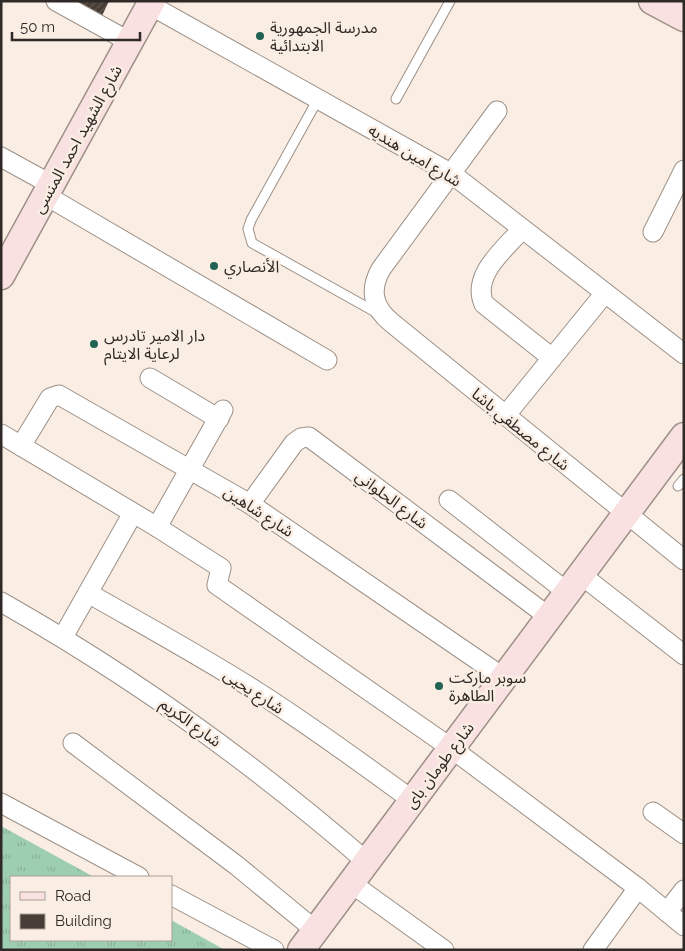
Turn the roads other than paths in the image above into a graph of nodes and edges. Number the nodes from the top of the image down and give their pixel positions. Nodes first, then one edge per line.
1 (56, 1) edge
2 (450, 1) edge
3 (652, 1) edge
4 (151, 3) edge
5 (684, 18) edge
6 (130, 42) junction
7 (318, 99) junction
8 (396, 99) dead end
9 (497, 111) dead end
10 (1, 157) edge
11 (684, 170) edge
12 (452, 174) junction
13 (49, 190) junction
14 (522, 229) junction
15 (653, 232) dead end
16 (1, 276) edge
17 (605, 293) junction
18 (384, 317) junction
19 (684, 354) edge
20 (552, 358) junction
21 (327, 360) dead end
22 (150, 378) dead end
23 (506, 416) junction
24 (1, 434) edge
25 (682, 443) edge
26 (22, 446) junction
27 (190, 469) junction
28 (448, 500) dead end
29 (250, 504) junction
30 (133, 513) junction
31 (626, 514) junction
32 (157, 527) junction
33 (684, 560) edge
34 (574, 583) junction
35 (88, 593) junction
36 (1, 602) edge
37 (549, 617) junction
38 (63, 637) junction
39 (684, 655) edge
40 (504, 678) junction
41 (73, 743) dead end
42 (452, 748) junction
43 (412, 800) junction
44 (1, 803) edge
45 (653, 812) dead end
46 (684, 834) edge
47 (366, 862) junction
48 (137, 876) edge
49 (351, 883) junction
50 (638, 888) junction
51 (684, 890) edge
52 (172, 895) edge
53 (668, 912) junction
54 (684, 926) edge
55 (308, 940) edge
56 (274, 950) edge
57 (444, 950) edge
58 (593, 950) edge

1 - 6 street
2 - 8 lane
3 - 5 street
4 - 6 street, شارع الشهيد احمد المنسى
4 - 7 street, شارع امين هنديه
6 - 13 street, شارع الشهيد احمد المنسى
7 - 12 street, شارع امين هنديه
7 - 18 lane
9 - 12 street
10 - 13 street
11 - 15 street
12 - 14 street, شارع امين هنديه
12 - 18 street, شارع مصطفي باشا
13 - 16 street, شارع الشهيد احمد المنسى
13 - 21 street
14 - 17 street, شارع امين هنديه
14 - 20 street
17 - 19 street, شارع امين هنديه
17 - 20 street
18 - 23 street, شارع مصطفي باشا
20 - 23 street
22 - 27 street
23 - 31 street, شارع مصطفي باشا
24 - 26 street
25 - 31 street, شارع طومان باى
26 - 27 street, شارع شاهين
26 - 30 street
27 - 29 street, شارع شاهين
27 - 32 street
28 - 34 street
29 - 37 street, شارع الحلواني
29 - 40 street, شارع شاهين
30 - 32 street
30 - 35 street
31 - 33 street, شارع مصطفي باشا
31 - 34 street, شارع طومان باى
32 - 42 street
34 - 37 street, شارع طومان باى
34 - 39 street
35 - 38 street
35 - 43 street, شارع يحيى
36 - 38 street, شارع الكريم
37 - 40 street, شارع طومان باى
38 - 47 street, شارع الكريم
40 - 42 street, شارع طومان باى
41 - 55 street
42 - 43 street, شارع طومان باى
42 - 50 street
43 - 47 street, شارع طومان باى
44 - 48 street
45 - 46 street
47 - 49 street, شارع طومان باى
49 - 55 street, شارع طومان باى
49 - 57 street
50 - 53 street
50 - 58 street
51 - 53 street
52 - 56 street
53 - 54 street

